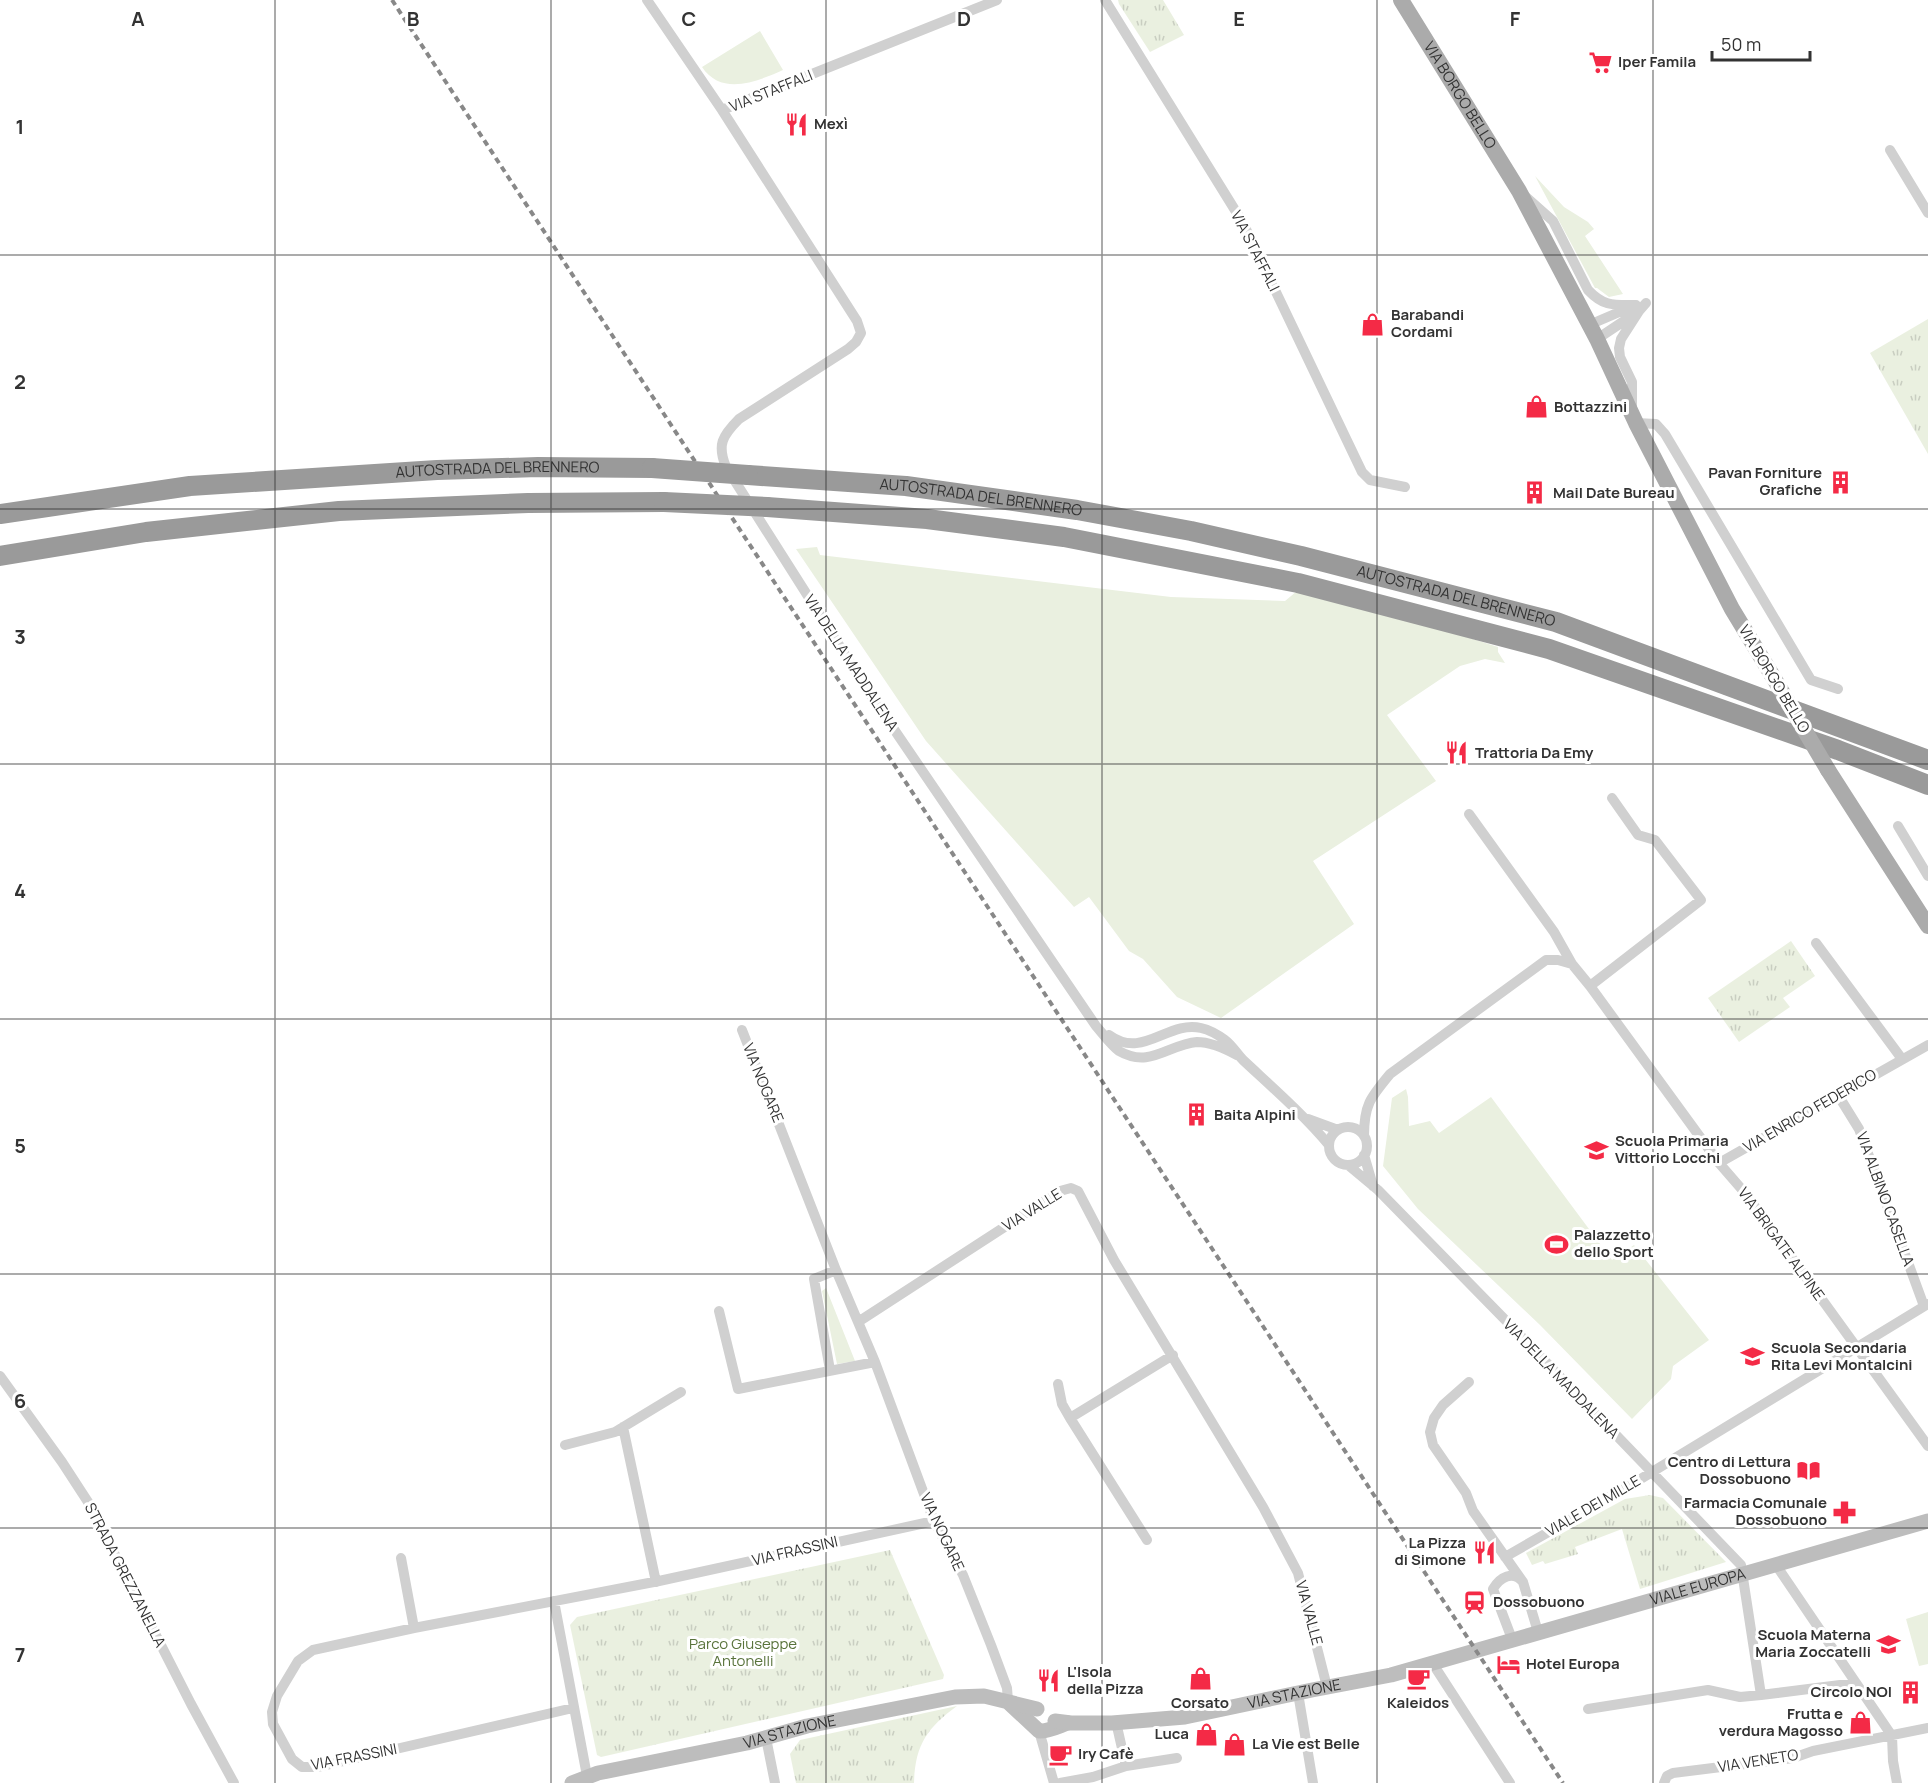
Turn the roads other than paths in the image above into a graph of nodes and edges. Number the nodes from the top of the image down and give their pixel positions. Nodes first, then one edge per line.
1 (648, 0) edge
2 (998, 0) edge
3 (1105, 0) edge
4 (1401, 0) edge
5 (722, 110) junction
6 (1890, 150) dead end
7 (1519, 191) junction
8 (1928, 213) edge
9 (1638, 308) junction
10 (1593, 332) junction
11 (861, 333) joint
12 (1634, 419) junction
13 (1405, 487) dead end
14 (0, 514) edge
15 (0, 556) edge
16 (1838, 689) dead end
17 (1928, 760) edge
18 (1928, 785) edge
19 (1612, 798) dead end
20 (1469, 814) dead end
21 (1898, 826) dead end
22 (1928, 876) edge
23 (1928, 926) edge
24 (1816, 943) dead end
25 (1572, 964) junction
26 (1590, 986) junction
27 (1096, 1026) junction
28 (742, 1030) dead end
29 (1928, 1045) edge
30 (1237, 1055) junction
31 (1902, 1059) junction
32 (1838, 1095) junction
33 (1364, 1114) junction
34 (1306, 1119) junction
35 (1343, 1128) junction
36 (1364, 1136) junction
37 (1329, 1145) junction
38 (1364, 1155) junction
39 (1719, 1163) junction
40 (1348, 1165) junction
41 (1373, 1186) junction
42 (836, 1270) junction
43 (1926, 1305) edge
44 (719, 1311) dead end
45 (858, 1322) junction
46 (1856, 1347) junction
47 (1173, 1355) junction
48 (875, 1362) junction
49 (830, 1370) junction
50 (0, 1376) edge
51 (1469, 1382) dead end
52 (1058, 1384) dead end
53 (681, 1392) dead end
54 (1070, 1418) junction
55 (623, 1427) junction
56 (565, 1444) dead end
57 (1928, 1446) edge
58 (1650, 1473) junction
59 (934, 1521) junction
60 (1928, 1521) edge
61 (1147, 1540) dead end
62 (1504, 1557) junction
63 (400, 1558) dead end
64 (1776, 1565) junction
65 (1742, 1574) junction
66 (656, 1582) junction
67 (1523, 1582) junction
68 (554, 1601) junction
69 (414, 1628) junction
70 (1538, 1632) junction
71 (1512, 1639) junction
72 (1468, 1652) joint
73 (1433, 1664) junction
74 (1856, 1683) junction
75 (1327, 1687) junction
76 (1298, 1693) junction
77 (1761, 1695) junction
78 (1008, 1701) junction
79 (573, 1708) junction
80 (1588, 1709) dead end
81 (1047, 1722) junction
82 (1116, 1722) junction
83 (1928, 1728) edge
84 (1892, 1736) junction
85 (766, 1738) junction
86 (1177, 1758) dead end
87 (1126, 1767) junction
88 (587, 1776) junction
89 (1093, 1780) edge
90 (234, 1783) edge
91 (572, 1783) edge
92 (775, 1783) edge
93 (1054, 1783) edge
94 (1060, 1783) edge
95 (1313, 1783) edge
96 (1510, 1783) edge
97 (1664, 1783) edge
98 (1897, 1783) edge

1 - 5 street
2 - 5 street, VIA STAFFALI
3 - 13 street, VIA STAFFALI
4 - 7 main road, VIA BORGO BELLO
5 - 11 street, VIA STAFFALI
6 - 8 street
7 - 9 street, VIA BORGO BELLO
7 - 10 main road, VIA BORGO BELLO
9 - 10 street
9 - 10 street
9 - 12 street, VIA BORGO BELLO
10 - 12 main road, VIA BORGO BELLO
11 - 27 street, VIA DELLA MADDALENA
12 - 16 street, VIA BORGO BELLO
12 - 23 main road, VIA BORGO BELLO, bridge
14 - 17 highway, AUTOSTRADA DEL BRENNERO, bridge
15 - 18 highway, AUTOSTRADA DEL BRENNERO, bridge
19 - 26 street
20 - 25 street, VIA BRIGATE ALPINE
21 - 22 street
24 - 31 street
25 - 26 street, VIA BRIGATE ALPINE
25 - 33 street
26 - 39 street, VIA BRIGATE ALPINE
27 - 30 street, VIA DELLA MADDALENA
27 - 30 street, VIA DELLA MADDALENA
28 - 42 street, VIA NOGARE
29 - 31 street, VIA ENRICO FEDERICO
30 - 34 street, VIA DELLA MADDALENA
31 - 32 street, VIA ENRICO FEDERICO
32 - 39 street, VIA ENRICO FEDERICO
32 - 43 street, VIA ALBINO CASELLA
33 - 35 street
33 - 36 street
34 - 35 street, VIA DELLA MADDALENA
34 - 37 street, VIA DELLA MADDALENA
35 - 36 street, VIA DELLA MADDALENA
35 - 37 street
36 - 38 street, VIA DELLA MADDALENA
37 - 40 street, VIA DELLA MADDALENA
38 - 40 street
38 - 41 street, VIA DELLA MADDALENA
39 - 46 street, VIA BRIGATE ALPINE
40 - 41 street, VIA DELLA MADDALENA
41 - 58 street, VIA DELLA MADDALENA
42 - 45 street, VIA NOGARE
42 - 49 street
43 - 46 street, VIALE DEI MILLE
44 - 49 street
45 - 47 street, VIA VALLE
45 - 48 street, VIA NOGARE
46 - 57 street, VIA BRIGATE ALPINE
46 - 58 street, VIALE DEI MILLE
47 - 54 street
47 - 75 street, VIA VALLE
48 - 49 street
48 - 59 street, VIA NOGARE
50 - 90 street, STRADA GREZZANELLA
51 - 62 street
52 - 54 street
53 - 55 street
54 - 61 street
55 - 56 street
55 - 66 street
58 - 62 street, VIALE DEI MILLE
58 - 65 street, VIA DELLA MADDALENA
59 - 66 street, VIA FRASSINI
59 - 78 street, VIA NOGARE
60 - 64 street, VIALE EUROPA
62 - 67 street
63 - 69 street
64 - 65 street, VIALE EUROPA
64 - 74 street
65 - 70 street, VIALE EUROPA
65 - 77 street
66 - 68 street, VIA FRASSINI
67 - 70 street
67 - 71 street
68 - 69 street, VIA FRASSINI
68 - 79 street
69 - 79 street, VIA FRASSINI
70 - 71 street, VIALE EUROPA
71 - 72 street, VIALE EUROPA
72 - 73 street, VIA STAZIONE
73 - 75 street, VIA STAZIONE
73 - 96 street
74 - 77 street
74 - 84 street
75 - 76 street, VIA STAZIONE
76 - 82 street, VIA STAZIONE
76 - 95 street
77 - 80 street
78 - 81 street, VIA STAZIONE
78 - 85 street, VIA STAZIONE
79 - 88 street
81 - 82 street, VIA STAZIONE
81 - 93 street
82 - 87 street
83 - 84 street, VIA VENETO
84 - 97 street, VIA VENETO
84 - 98 street
85 - 88 street, VIA STAZIONE
85 - 92 street
86 - 87 street
87 - 89 street
88 - 91 street, VIA STAZIONE
89 - 94 street

